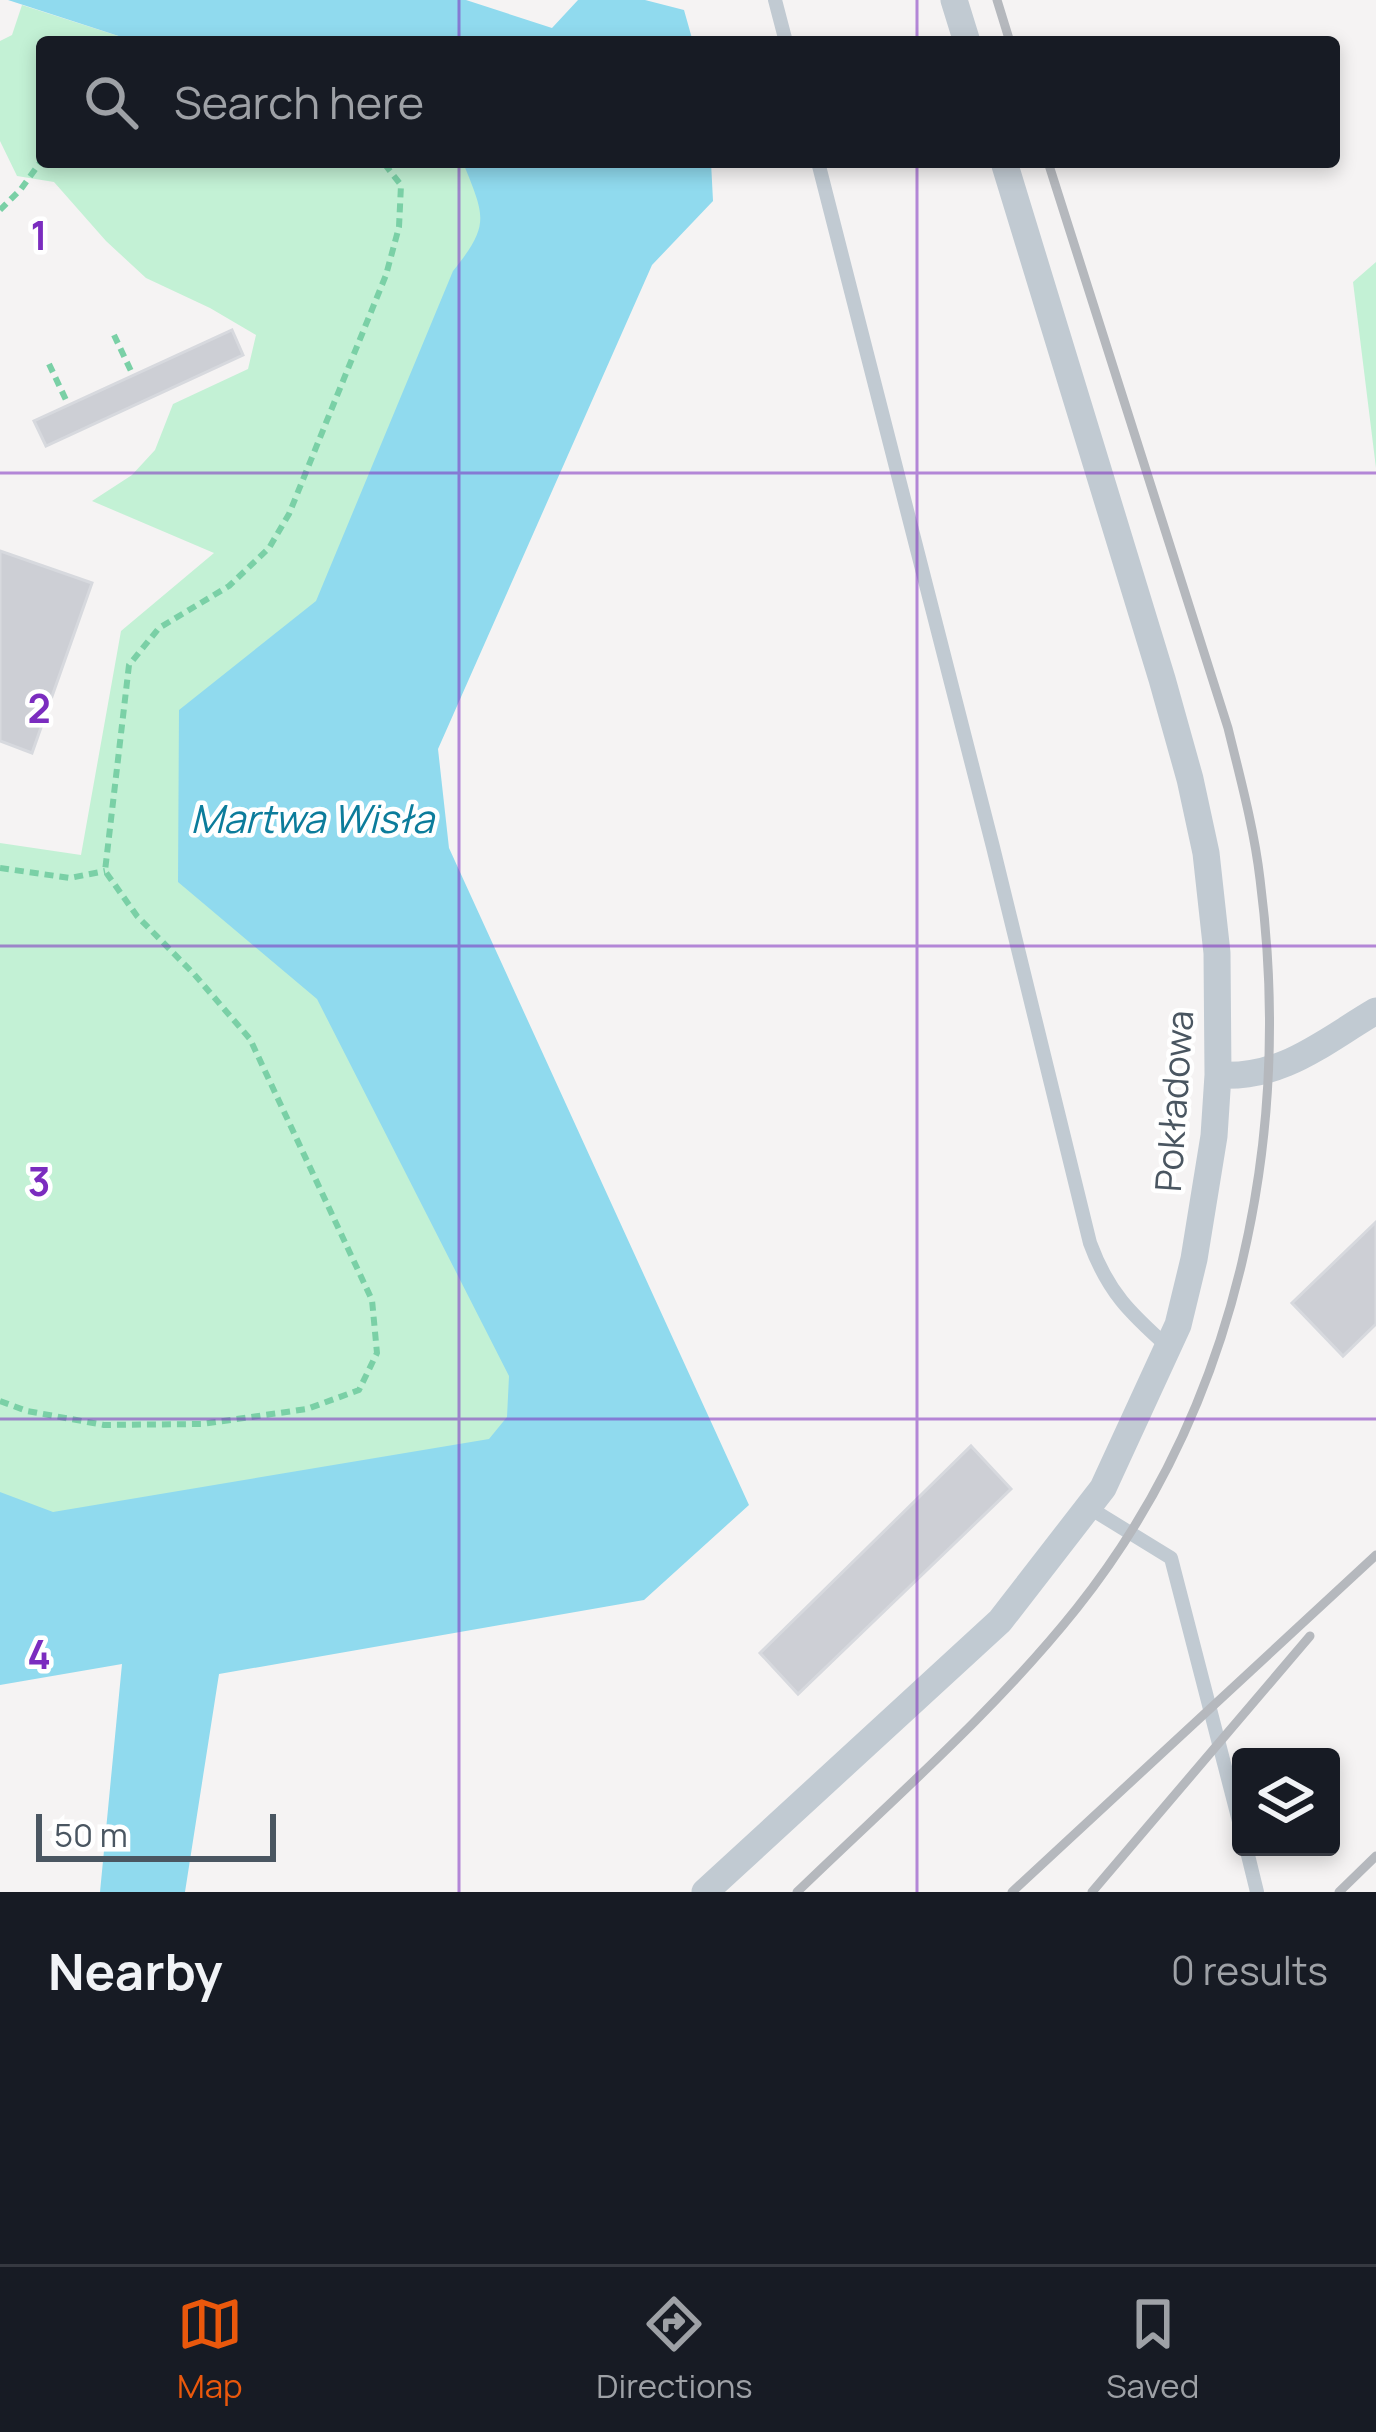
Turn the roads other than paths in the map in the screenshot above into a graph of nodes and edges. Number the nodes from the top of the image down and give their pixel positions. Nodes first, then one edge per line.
1 (776, 0) edge
2 (954, 0) edge
3 (785, 36) edge
4 (965, 36) edge
5 (820, 168) edge
6 (1006, 168) edge
7 (1376, 1011) edge
8 (1219, 1076) junction
9 (1168, 1347) junction
10 (1088, 1507) junction
11 (1232, 1794) edge
12 (1248, 1856) edge
13 (705, 1892) edge
14 (1257, 1892) edge

1 - 3 lane
2 - 4 street
5 - 9 lane
6 - 8 street, Pokładowa
7 - 8 street
8 - 9 street, Pokładowa
9 - 10 street, Pokładowa
10 - 11 lane
10 - 13 street, Pokładowa
12 - 14 lane

